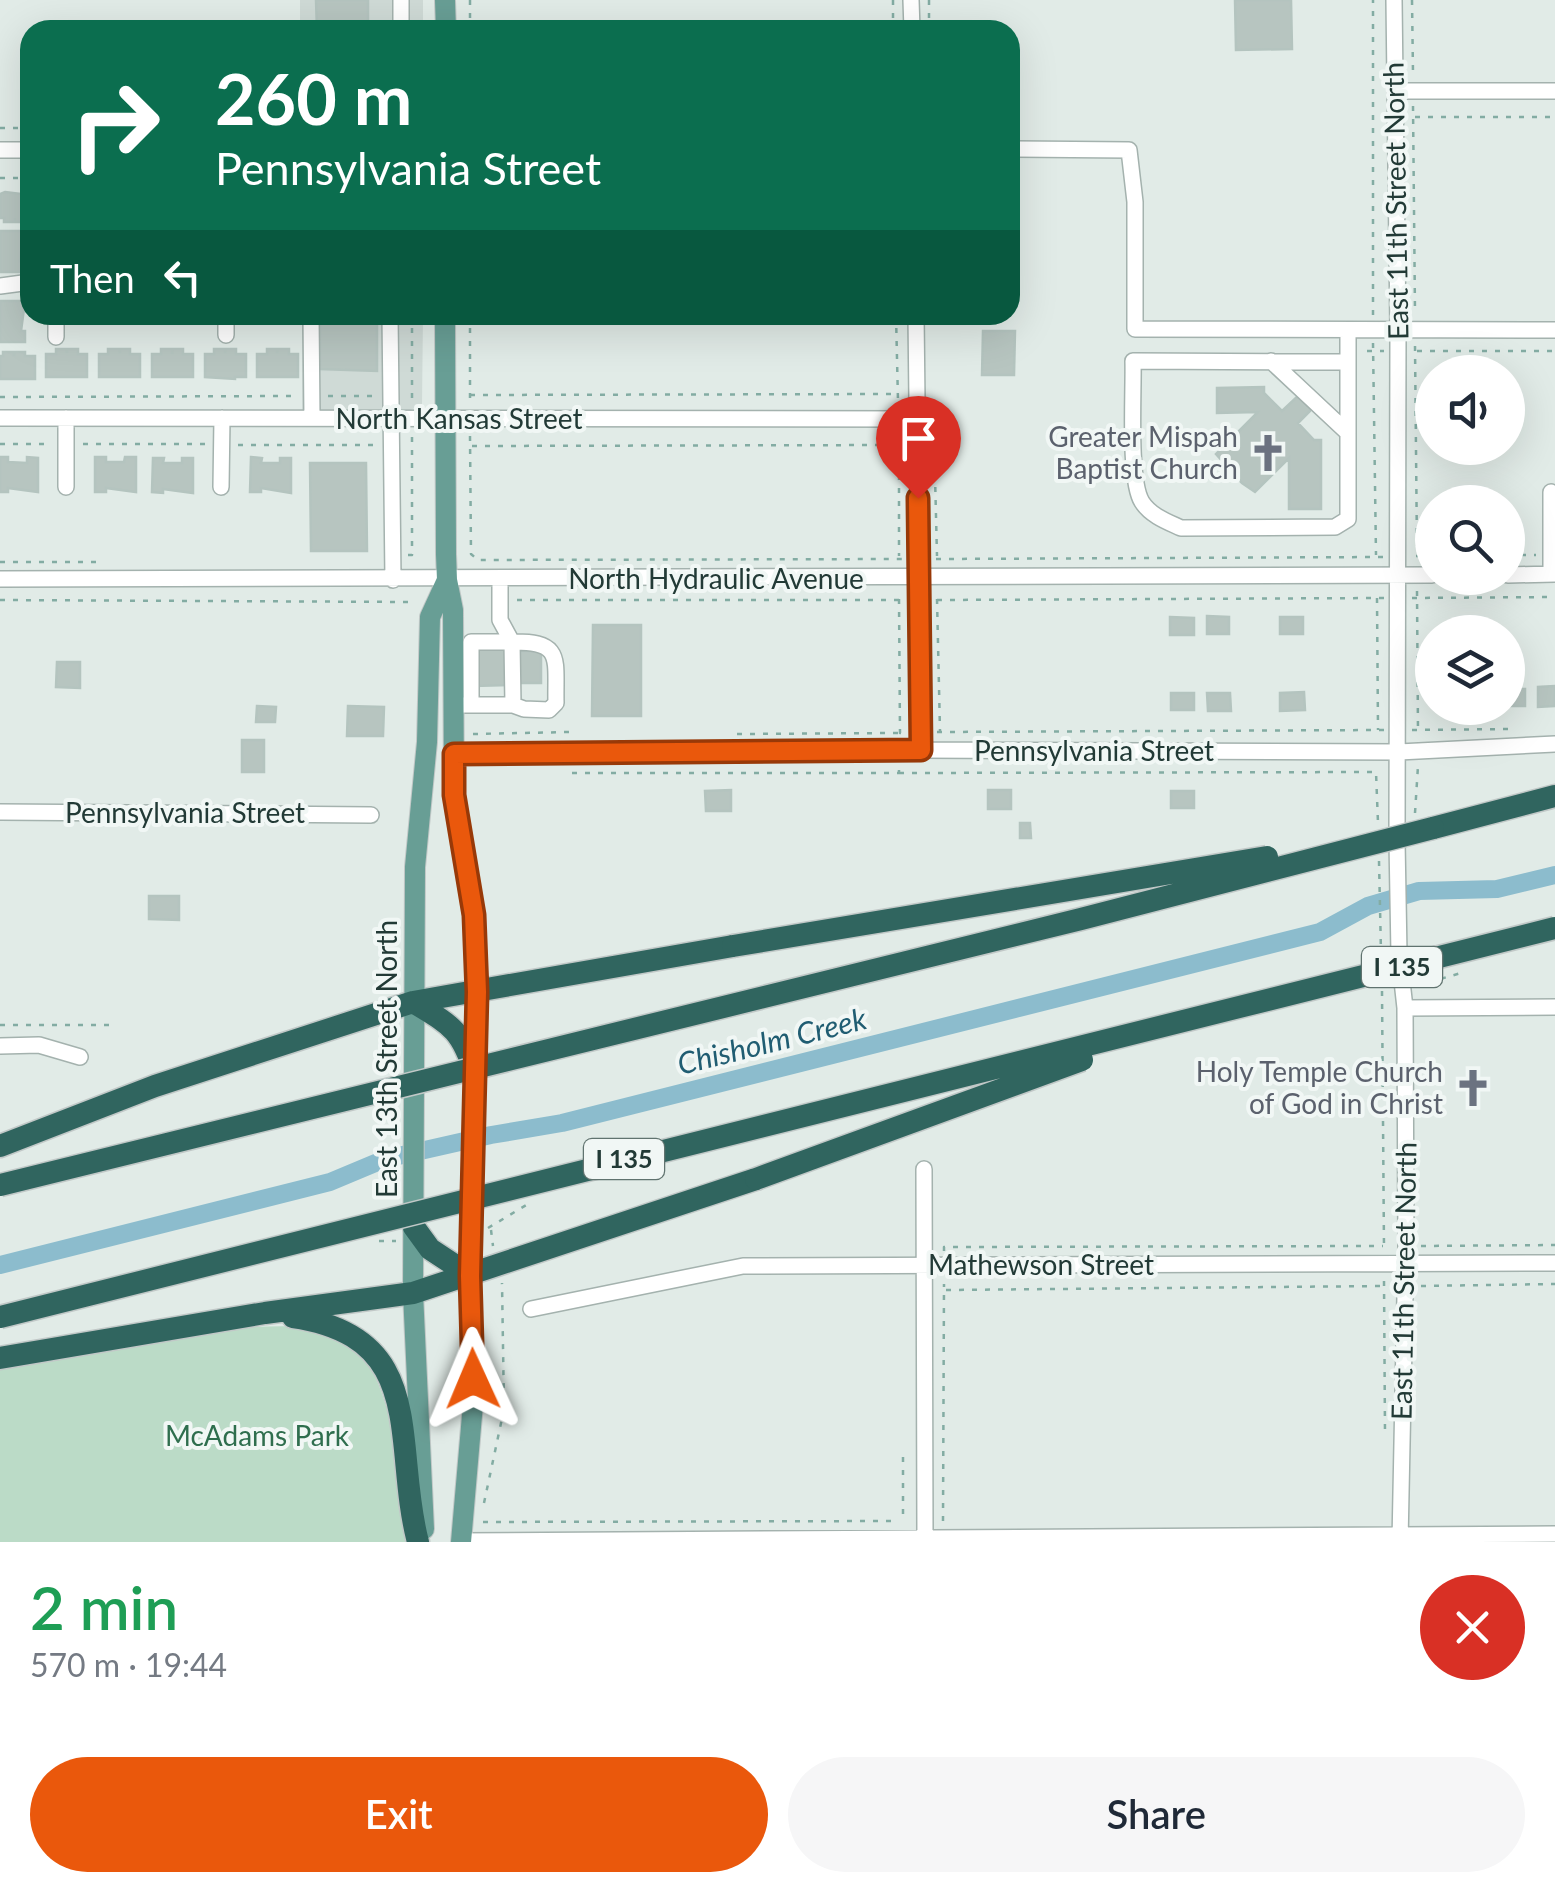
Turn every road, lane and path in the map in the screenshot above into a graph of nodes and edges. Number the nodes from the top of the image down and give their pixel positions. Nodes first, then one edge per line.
1 (1373, 0) edge
2 (1394, 0) edge
3 (1412, 0) edge
4 (1396, 91) junction
5 (1413, 91) junction
6 (1555, 91) edge
7 (1555, 116) edge
8 (1413, 117) junction
9 (1020, 148) edge
10 (56, 325) edge
11 (226, 325) edge
12 (312, 325) edge
13 (390, 325) edge
14 (445, 325) edge
15 (470, 325) edge
16 (896, 325) edge
17 (916, 325) edge
18 (1348, 330) junction
19 (1373, 330) junction
20 (1406, 330) junction
21 (1555, 330) edge
22 (226, 335) dead end
23 (56, 337) dead end
24 (1271, 361) junction
25 (1348, 362) junction
26 (897, 394) junction
27 (470, 395) junction
28 (312, 396) junction
29 (391, 396) junction
30 (412, 396) dead end
31 (0, 397) edge
32 (898, 402) dead end
33 (0, 418) edge
34 (66, 418) junction
35 (222, 418) junction
36 (312, 418) junction
37 (392, 418) junction
38 (443, 418) junction
39 (470, 418) junction
40 (917, 419) junction
41 (1348, 433) junction
42 (898, 436) dead end
43 (898, 445) junction
44 (470, 446) junction
45 (66, 487) dead end
46 (221, 487) dead end
47 (1550, 492) dead end
48 (1415, 515) edge
49 (412, 554) dead end
50 (1525, 555) edge
51 (1551, 555) junction
52 (1376, 557) junction
53 (1398, 557) junction
54 (392, 559) junction
55 (899, 559) junction
56 (919, 559) junction
57 (0, 562) edge
58 (109, 562) dead end
59 (1525, 574) edge
60 (1553, 574) edge
61 (1376, 575) junction
62 (1398, 575) junction
63 (1415, 575) edge
64 (900, 578) junction
65 (919, 578) junction
66 (0, 579) edge
67 (392, 580) junction
68 (446, 580) junction
69 (500, 580) junction
70 (1418, 595) edge
71 (1555, 597) edge
72 (1377, 598) junction
73 (1398, 598) junction
74 (1417, 598) junction
75 (0, 600) edge
76 (500, 600) junction
77 (900, 600) junction
78 (919, 600) junction
79 (411, 602) dead end
80 (512, 642) junction
81 (462, 705) junction
82 (513, 705) junction
83 (1378, 730) junction
84 (1399, 730) junction
85 (1418, 730) junction
86 (1516, 730) dead end
87 (570, 732) dead end
88 (921, 732) junction
89 (1555, 744) edge
90 (921, 750) junction
91 (1418, 751) junction
92 (1376, 752) junction
93 (1399, 752) junction
94 (461, 754) junction
95 (899, 773) dead end
96 (1555, 796) edge
97 (0, 812) edge
98 (371, 815) dead end
99 (1424, 824) junction
100 (1378, 833) dead end
101 (1379, 850) dead end
102 (1555, 928) edge
103 (1381, 938) dead end
104 (477, 992) junction
105 (413, 1002) junction
106 (1249, 1006) junction
107 (1555, 1007) edge
108 (1405, 1008) junction
109 (0, 1025) edge
110 (110, 1025) dead end
111 (0, 1046) edge
112 (80, 1058) dead end
113 (475, 1072) junction
114 (0, 1146) edge
115 (924, 1169) dead end
116 (0, 1185) edge
117 (414, 1227) junction
118 (1555, 1245) edge
119 (1406, 1246) junction
120 (1555, 1263) edge
121 (1406, 1264) junction
122 (925, 1265) junction
123 (944, 1265) junction
124 (470, 1276) junction
125 (1555, 1284) edge
126 (1406, 1286) junction
127 (944, 1290) junction
128 (414, 1293) junction
129 (532, 1309) dead end
130 (265, 1314) junction
131 (0, 1317) edge
132 (502, 1332) dead end
133 (0, 1358) edge
134 (904, 1457) dead end
135 (483, 1507) dead end
136 (1555, 1534) edge
137 (904, 1537) junction
138 (943, 1537) junction
139 (1400, 1538) edge
140 (925, 1539) edge
141 (461, 1541) edge
142 (422, 1542) edge

1 - 19 path
2 - 4 street, East 11th Street North
3 - 5 path
4 - 5 street
4 - 20 street, East 11th Street North
5 - 6 street
5 - 8 path
7 - 8 path
8 - 20 path
9 - 18 street
10 - 23 street
11 - 22 street
12 - 28 street
13 - 29 street
14 - 38 main road, East 13th Street North
15 - 27 path
16 - 26 path
17 - 40 street
18 - 19 street
18 - 25 street
19 - 20 street
19 - 52 path
20 - 21 street
20 - 48 path
20 - 53 street, East 11th Street North
24 - 25 street
24 - 41 street
24 - 41 street
25 - 41 street
26 - 27 path
26 - 32 path
27 - 39 path
28 - 29 path
28 - 31 path
28 - 36 street
29 - 30 path
29 - 37 street
33 - 34 street, North Kansas Street
34 - 35 street, North Kansas Street
34 - 45 street
35 - 36 street, North Kansas Street
35 - 46 street
36 - 37 street, North Kansas Street
37 - 38 street, North Kansas Street
37 - 54 street
38 - 39 street, North Kansas Street
38 - 68 main road, East 13th Street North
39 - 40 street, North Kansas Street
39 - 44 path
40 - 56 street
42 - 43 path
43 - 44 path
43 - 55 path
44 - 55 path
47 - 51 street
49 - 54 path
50 - 51 path
51 - 60 street
52 - 53 path
52 - 56 path
53 - 62 street, East 11th Street North
54 - 67 street
55 - 56 path
56 - 65 street
57 - 58 path
59 - 60 street
61 - 62 street, North Hydraulic Avenue
61 - 65 street, North Hydraulic Avenue
61 - 72 path
62 - 63 street, North Hydraulic Avenue
62 - 73 street, East 11th Street North
64 - 65 street, North Hydraulic Avenue
64 - 69 street, North Hydraulic Avenue
64 - 77 path
65 - 78 street
66 - 67 street, North Hydraulic Avenue
67 - 68 street, North Hydraulic Avenue
68 - 69 street, North Hydraulic Avenue
68 - 81 main road, East 13th Street North
68 - 105 main road, East 13th Street North
69 - 76 street
70 - 74 path
71 - 74 path
72 - 73 path
72 - 78 path
72 - 83 path
73 - 74 path
73 - 84 street, East 11th Street North
74 - 85 path
75 - 79 path
76 - 77 path
76 - 80 street
77 - 78 path
77 - 88 path
78 - 88 street
80 - 81 street
80 - 82 street
80 - 82 street
81 - 82 street
81 - 94 main road, East 13th Street North
83 - 84 path
83 - 88 path
83 - 92 path
84 - 85 path
84 - 93 street, East 11th Street North
85 - 86 path
85 - 91 path
87 - 94 path
88 - 90 street
89 - 91 street, Pennsylvania Street
90 - 92 street, Pennsylvania Street
90 - 94 street, Pennsylvania Street
91 - 93 street, Pennsylvania Street
91 - 99 path
92 - 93 street, Pennsylvania Street
93 - 108 street, East 11th Street North
94 - 104 main road, East 13th Street North
95 - 100 path
96 - 99 highway
97 - 98 street, Pennsylvania Street
99 - 104 highway, bridge
99 - 116 highway, bridge
101 - 103 path
102 - 106 highway, I 135, bridge
104 - 105 highway
104 - 113 main road, East 13th Street North
105 - 113 highway
105 - 114 highway
105 - 117 main road, East 13th Street North
106 - 124 highway, bridge
106 - 131 highway, I 135, bridge
107 - 108 street
108 - 119 street, East 11th Street North
109 - 110 path
111 - 112 street
113 - 124 main road, East 13th Street North
115 - 122 street
117 - 124 highway
117 - 128 main road, East 13th Street North
118 - 119 path
119 - 121 street, East 11th Street North
119 - 123 path
120 - 121 street, Mathewson Street
121 - 123 street, Mathewson Street
121 - 126 street, East 11th Street North
122 - 123 street, Mathewson Street
122 - 129 street, Mathewson Street
122 - 140 street
123 - 127 path
124 - 128 highway
124 - 141 main road, East 13th Street North
125 - 126 path
126 - 127 path
126 - 139 street, East 11th Street North
127 - 138 path
128 - 130 highway
128 - 142 main road, East 13th Street North
130 - 133 highway
130 - 142 highway
132 - 135 path
134 - 137 path
136 - 139 street
137 - 140 street
137 - 141 street
138 - 139 street
138 - 140 street

